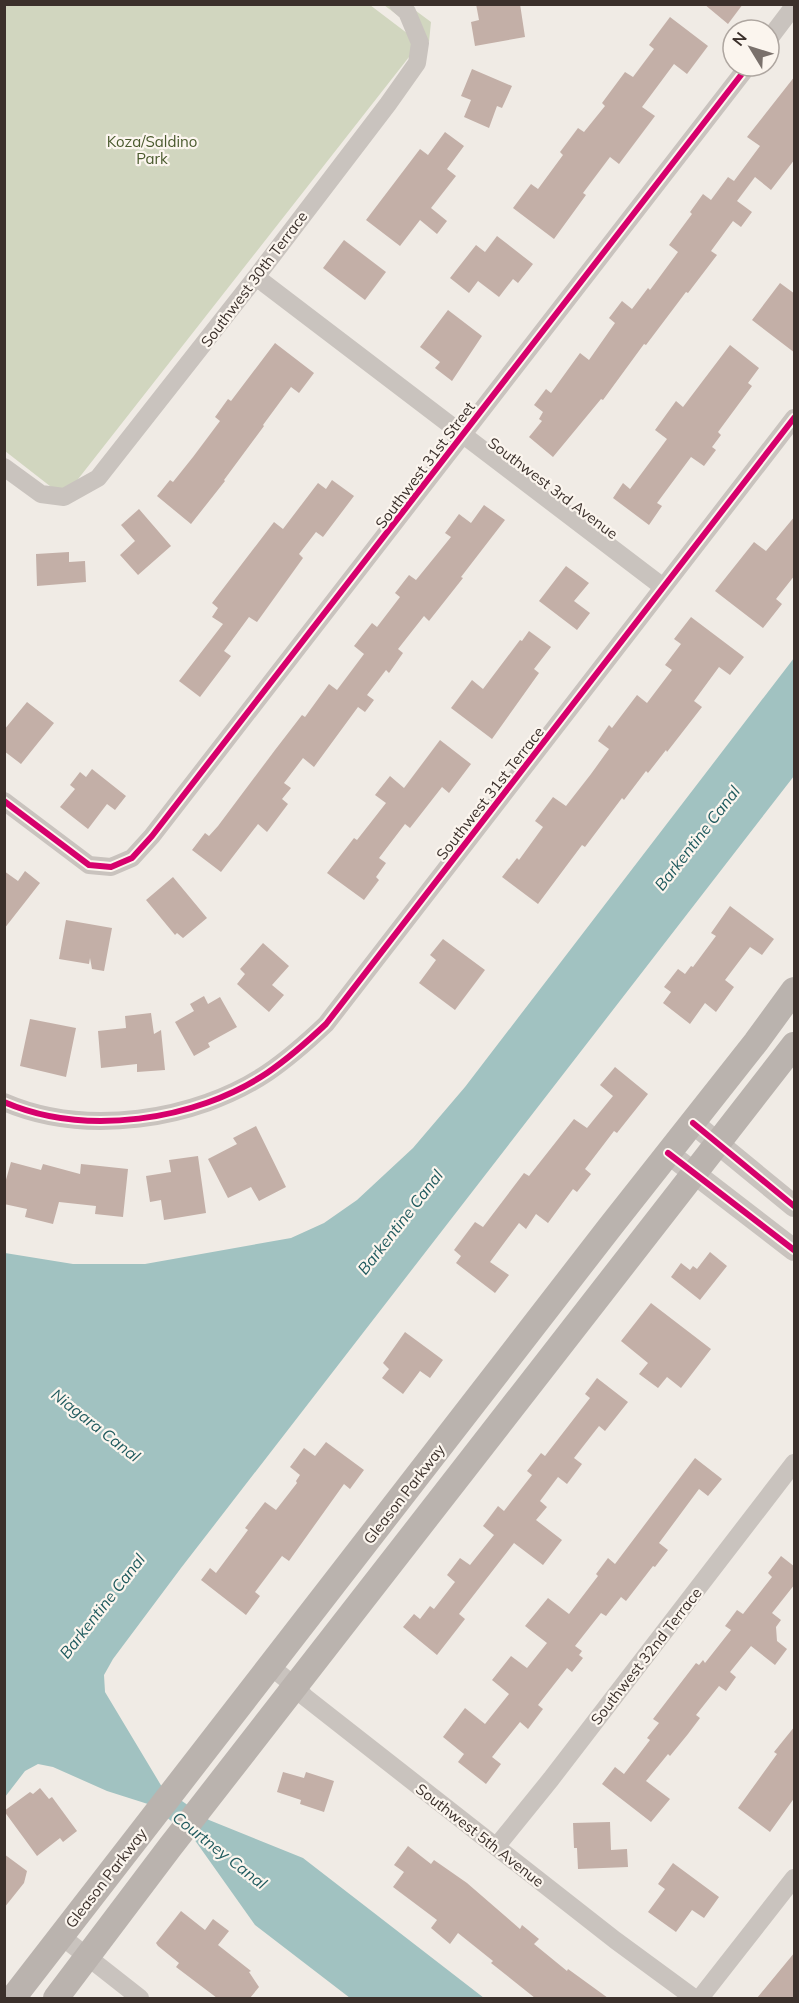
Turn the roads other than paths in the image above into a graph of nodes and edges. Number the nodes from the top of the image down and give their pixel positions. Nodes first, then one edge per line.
1 (398, 4) edge
2 (795, 6) edge
3 (781, 24) edge
4 (739, 78) edge
5 (256, 277) junction
6 (795, 418) edge
7 (463, 435) junction
8 (4, 467) edge
9 (663, 587) junction
10 (4, 801) edge
11 (795, 990) edge
12 (795, 1045) edge
13 (4, 1102) edge
14 (693, 1123) junction
15 (717, 1144) junction
16 (668, 1153) junction
17 (695, 1175) junction
18 (795, 1206) edge
19 (795, 1250) edge
20 (795, 1463) edge
21 (270, 1666) junction
22 (296, 1687) junction
23 (496, 1847) junction
24 (795, 1878) edge
25 (61, 1936) junction
26 (88, 1957) junction
27 (13, 1998) edge
28 (56, 1998) edge
29 (140, 1998) edge
30 (694, 1998) edge
31 (700, 1998) edge

1 - 5 street, Southwest 30th Terrace
2 - 3 street
4 - 7 street, Southwest 31st Street
5 - 7 street, Southwest 3rd Avenue
5 - 8 street, Southwest 30th Terrace
6 - 9 street, Southwest 31st Terrace
7 - 9 street, Southwest 3rd Avenue
7 - 10 street, Southwest 31st Street
9 - 13 street, Southwest 31st Terrace
11 - 14 main road, Gleason Parkway
12 - 15 main road
14 - 15 street
14 - 16 main road, Gleason Parkway
15 - 17 main road
15 - 18 street
16 - 17 street
16 - 21 main road, Gleason Parkway
17 - 19 street
17 - 22 main road
20 - 23 street, Southwest 32nd Terrace
21 - 22 street, Southwest 5th Avenue
21 - 25 main road, Gleason Parkway
22 - 23 street, Southwest 5th Avenue
22 - 26 main road
23 - 30 street, Southwest 5th Avenue
24 - 31 street
25 - 26 street
25 - 27 main road, Gleason Parkway
26 - 28 main road
26 - 29 street

